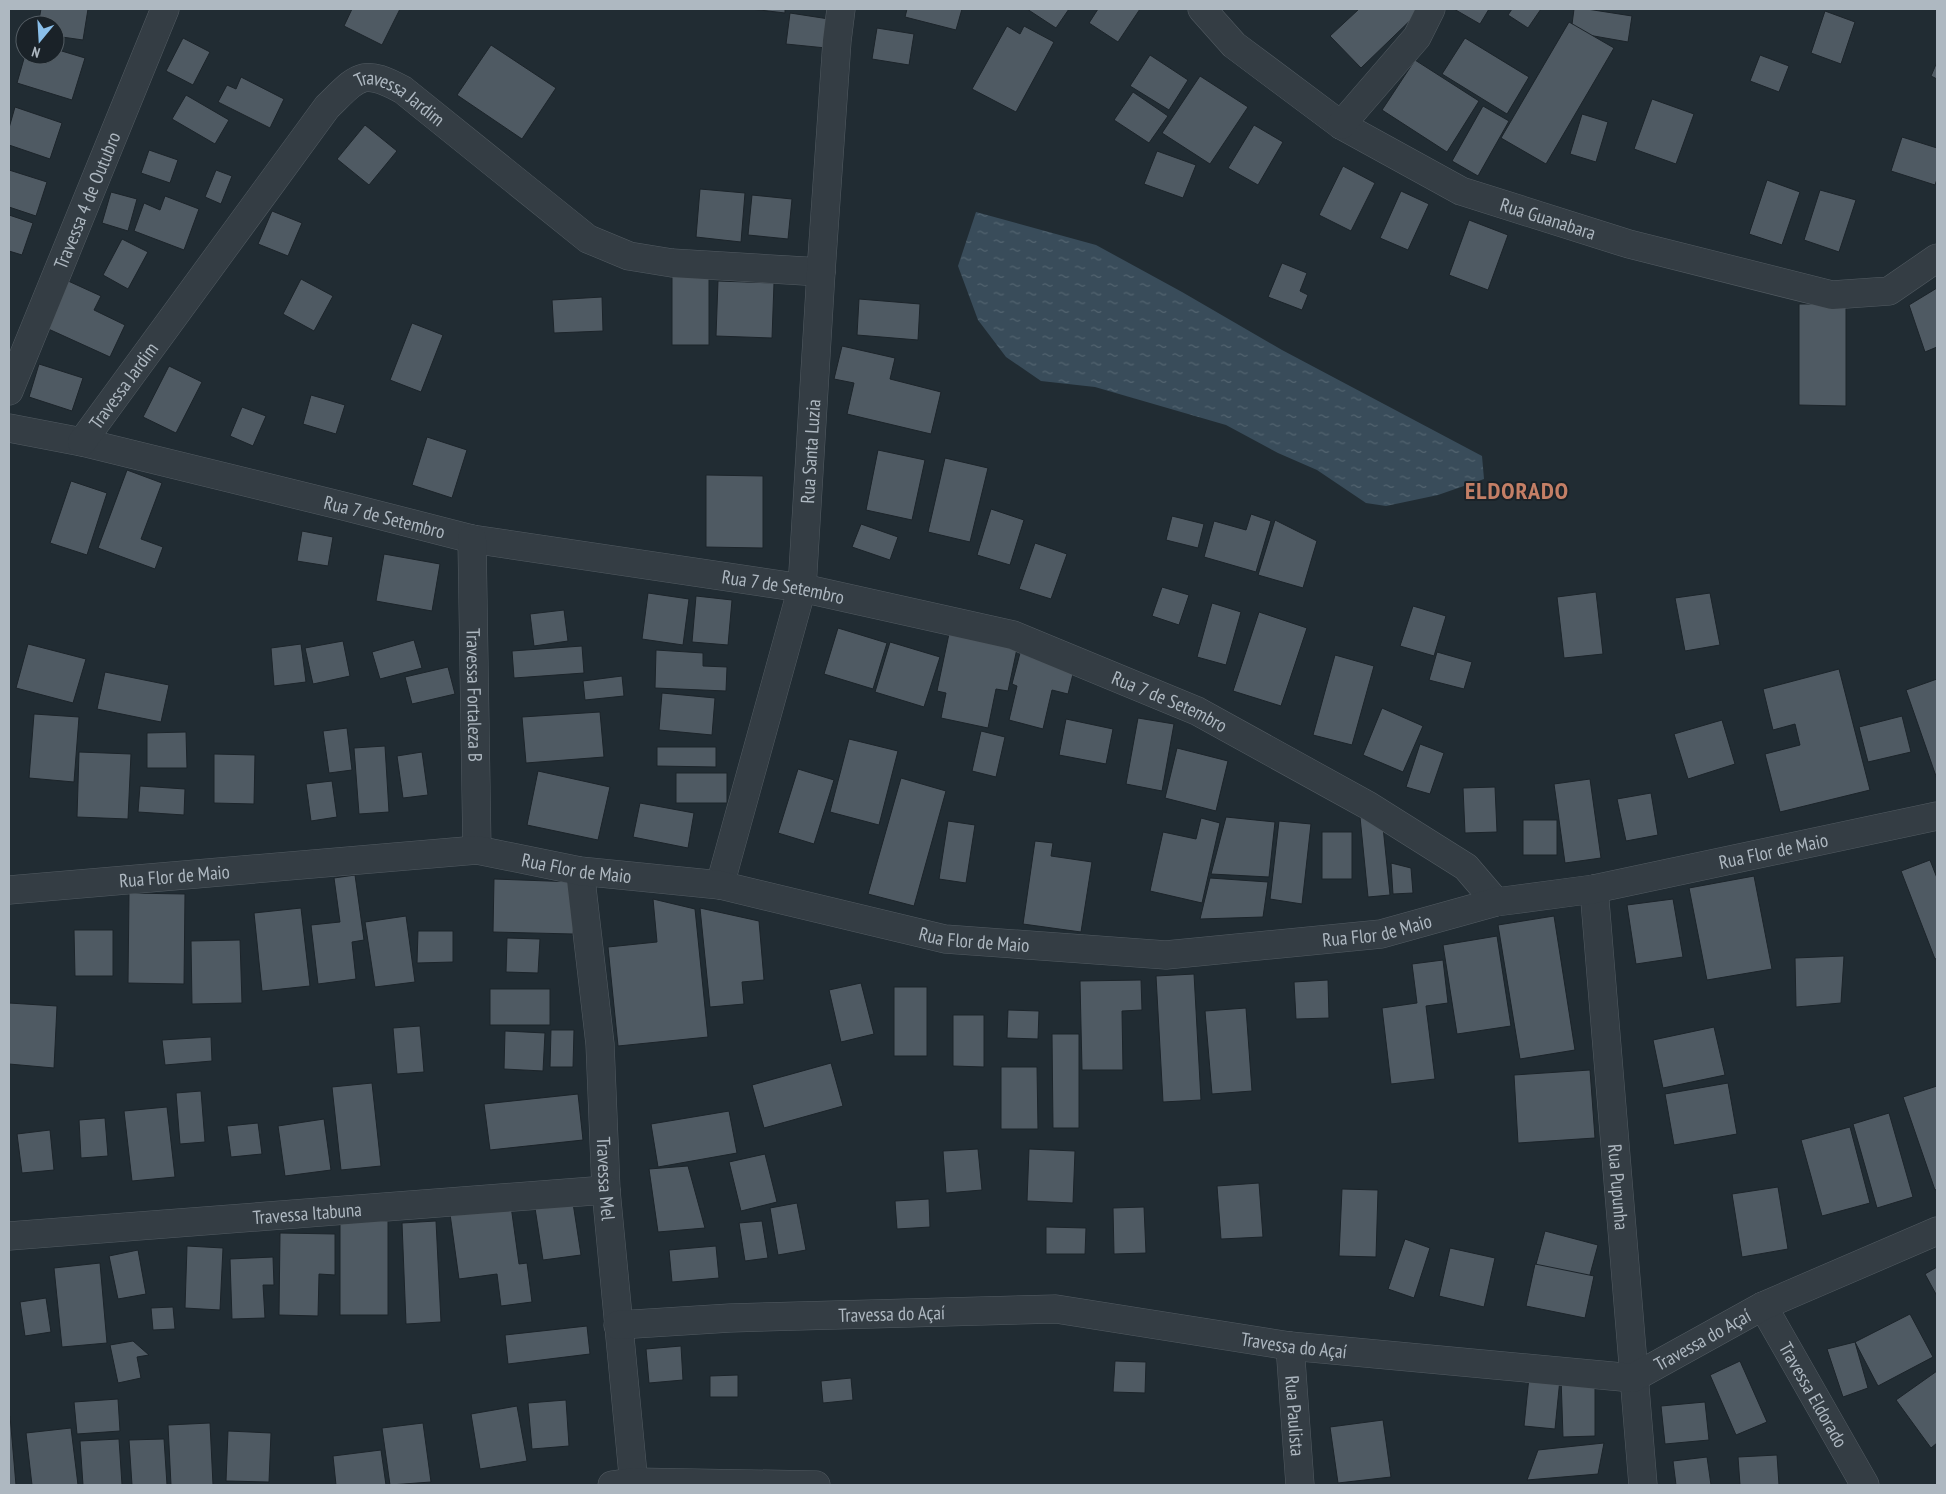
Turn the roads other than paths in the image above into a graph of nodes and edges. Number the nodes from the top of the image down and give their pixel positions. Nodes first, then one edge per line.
1 (166, 9) edge
2 (841, 9) edge
3 (1202, 9) edge
4 (1431, 9) edge
5 (1342, 125) junction
6 (1937, 258) edge
7 (821, 272) junction
8 (9, 391) edge
9 (9, 428) edge
10 (82, 442) junction
11 (472, 539) junction
12 (802, 588) junction
13 (1937, 816) edge
14 (477, 850) junction
15 (580, 871) junction
16 (720, 885) junction
17 (1594, 888) junction
18 (9, 890) edge
19 (1496, 902) junction
20 (606, 1190) junction
21 (1937, 1231) edge
22 (9, 1236) edge
23 (1763, 1306) junction
24 (618, 1325) junction
25 (1290, 1346) junction
26 (1633, 1378) junction
27 (626, 1484) edge
28 (816, 1485) edge
29 (1300, 1485) edge
30 (1643, 1485) edge
31 (1865, 1485) edge

1 - 8 street, Travessa 4 de Outubro
2 - 7 street, Rua Santa Luzia
3 - 5 street, Rua Guanabara
4 - 5 street
5 - 6 street, Rua Guanabara
7 - 10 street, Travessa Jardim
7 - 12 street, Rua Santa Luzia
9 - 10 street, Rua 7 de Setembro
10 - 11 street, Rua 7 de Setembro
11 - 12 street, Rua 7 de Setembro
11 - 14 street, Travessa Fortaleza B
12 - 16 street, Rua Santa Luzia
12 - 19 street, Rua 7 de Setembro
13 - 17 street, Rua Flor de Maio
14 - 15 street, Rua Flor de Maio
14 - 18 street, Rua Flor de Maio
15 - 16 street, Rua Flor de Maio
15 - 20 street, Travessa Mel
16 - 19 street, Rua Flor de Maio
17 - 19 street, Rua Flor de Maio
17 - 26 street, Rua Pupunha
20 - 22 street, Travessa Itabuna
20 - 24 street, Travessa Mel
21 - 23 street, Travessa do Açaí
23 - 26 street, Travessa do Açaí
23 - 31 street, Travessa Eldorado
24 - 25 street, Travessa do Açaí
24 - 27 street, Travessa Mel
25 - 26 street, Travessa do Açaí
25 - 29 street, Rua Paulista
26 - 30 street, Rua Pupunha
27 - 28 street

